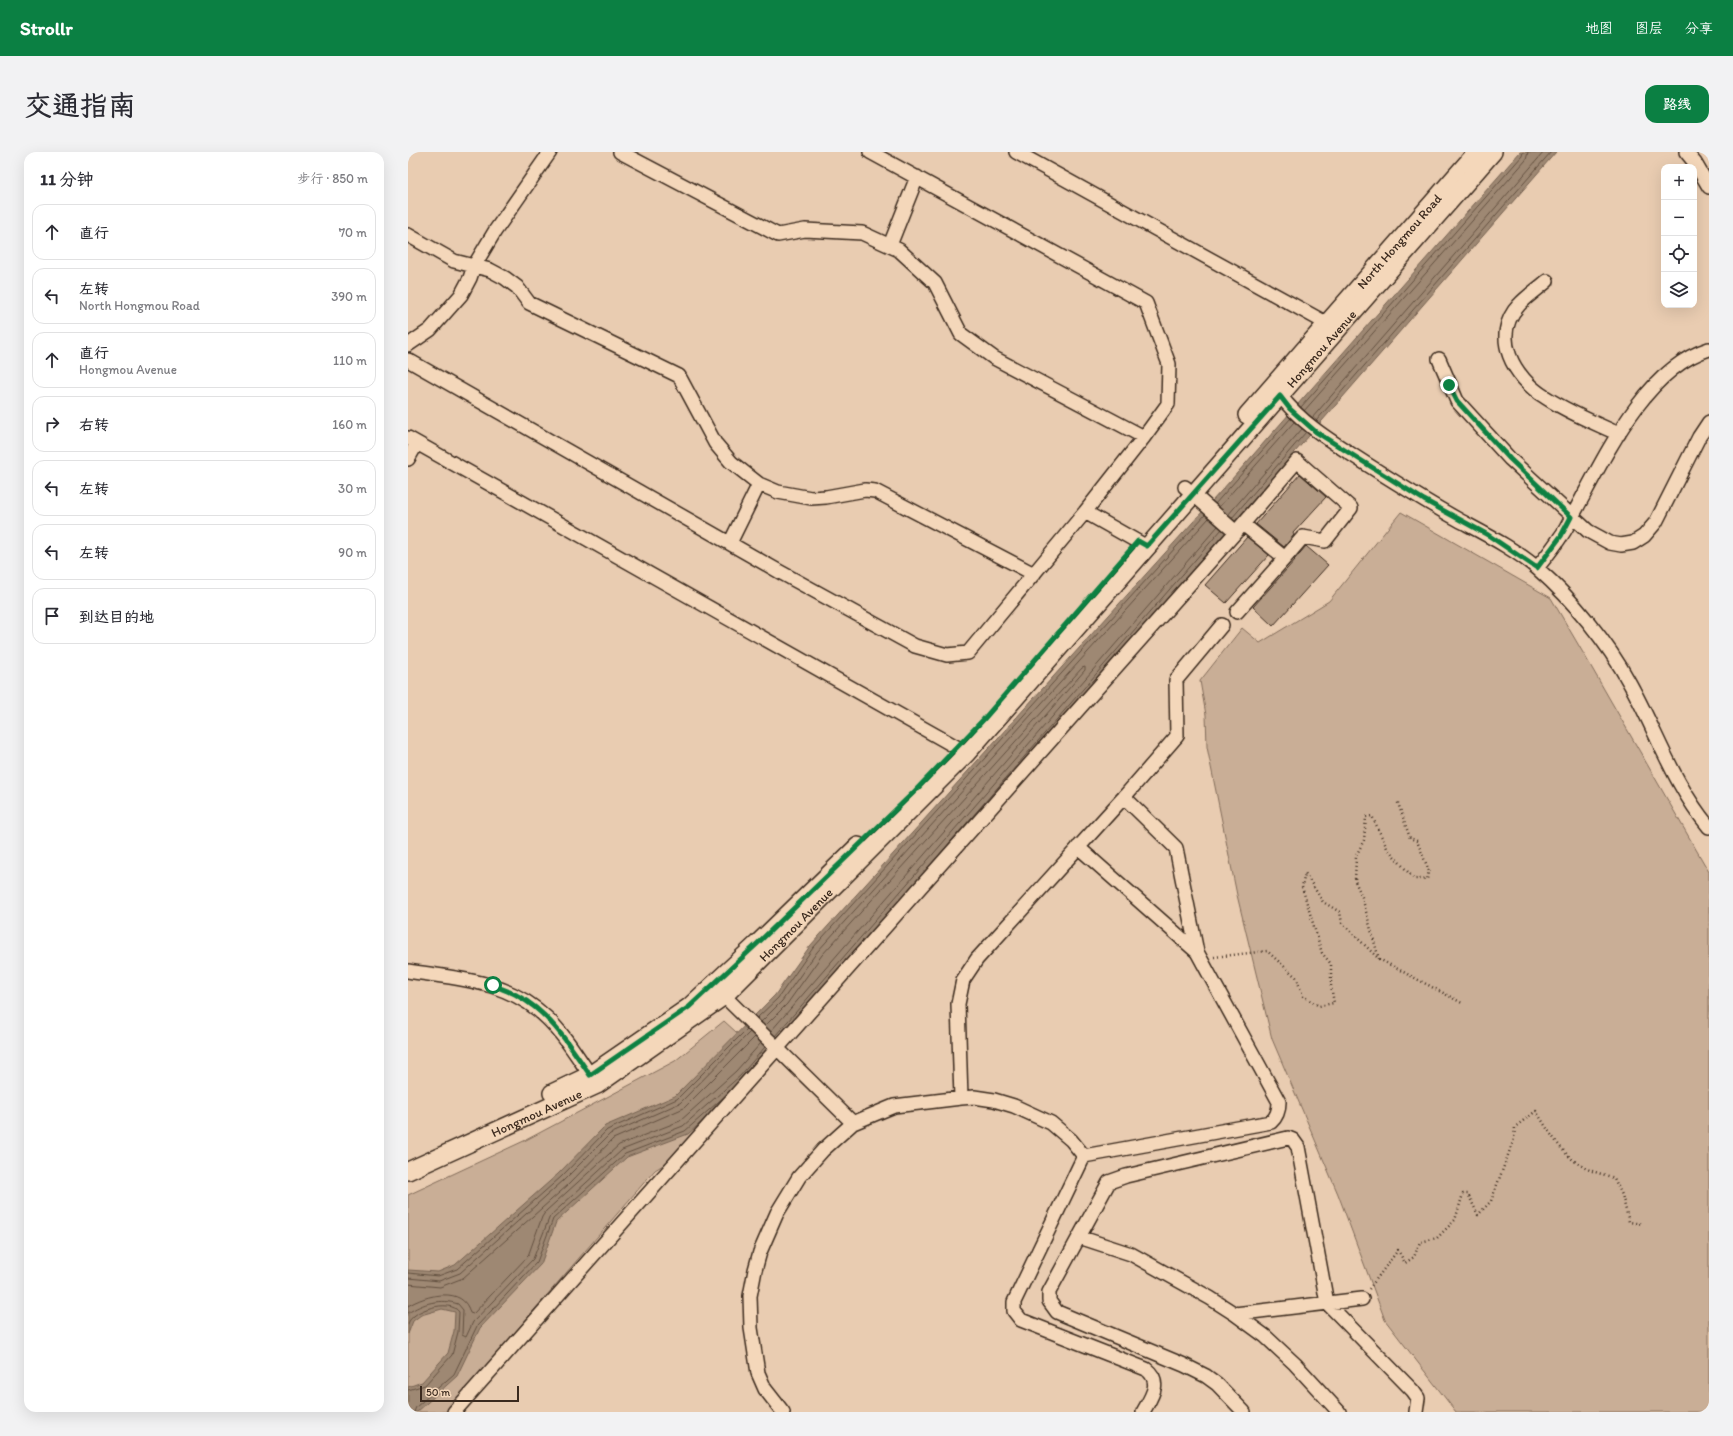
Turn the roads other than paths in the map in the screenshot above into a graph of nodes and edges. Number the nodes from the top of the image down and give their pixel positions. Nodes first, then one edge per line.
1 (550, 152) edge
2 (620, 152) edge
3 (870, 152) edge
4 (1016, 152) edge
5 (1477, 152) edge
6 (1493, 152) edge
7 (1686, 152) edge
8 (916, 178) junction
9 (1709, 187) edge
10 (408, 235) edge
11 (890, 245) junction
12 (474, 266) junction
13 (1547, 281) dead end
14 (1332, 326) junction
15 (408, 345) edge
16 (1709, 349) edge
17 (1439, 359) dead end
18 (408, 360) edge
19 (1280, 396) junction
20 (1709, 422) edge
21 (1619, 434) junction
22 (1144, 437) junction
23 (413, 440) edge
24 (408, 459) edge
25 (759, 484) junction
26 (1189, 491) junction
27 (1085, 512) junction
28 (1571, 517) junction
29 (1239, 528) junction
30 (730, 543) junction
31 (1142, 544) junction
32 (1285, 558) junction
33 (1537, 568) junction
34 (1034, 574) junction
35 (1237, 612) dead end
36 (1222, 625) dead end
37 (962, 750) junction
38 (1124, 797) junction
39 (1709, 827) edge
40 (1078, 847) junction
41 (1199, 955) junction
42 (408, 971) edge
43 (724, 996) junction
44 (777, 1048) junction
45 (593, 1080) junction
46 (961, 1098) junction
47 (853, 1123) junction
48 (1084, 1156) junction
49 (408, 1160) edge
50 (408, 1171) edge
51 (1079, 1237) junction
52 (1362, 1300) road end
53 (1327, 1303) junction
54 (1235, 1314) junction
55 (454, 1412) edge
56 (783, 1412) edge
57 (1143, 1412) edge
58 (1244, 1412) edge
59 (1339, 1412) edge
60 (1416, 1412) edge

1 - 12 street
2 - 11 street
3 - 8 street
4 - 14 street
5 - 14 main road, North Hongmou Road
6 - 14 main road, Hongmou Avenue
7 - 9 street
8 - 11 street
8 - 22 street
10 - 12 street
11 - 22 street
12 - 15 street
12 - 25 street
13 - 21 street
14 - 19 main road, Hongmou Avenue
14 - 26 main road, North Hongmou Road
16 - 21 street
17 - 28 street
18 - 30 street
19 - 26 main road, Hongmou Avenue
19 - 33 street
20 - 28 street
21 - 28 street
22 - 27 street
23 - 24 street
23 - 37 street
25 - 30 street
25 - 34 street
26 - 29 street
26 - 31 main road, Hongmou Avenue
27 - 31 street
27 - 34 street
28 - 33 street
29 - 32 street
29 - 32 street
29 - 44 street
30 - 34 street
31 - 37 main road, Hongmou Avenue
32 - 35 street
33 - 39 street
36 - 38 street
37 - 43 main road, Hongmou Avenue
37 - 45 main road
38 - 40 street
38 - 41 street
40 - 41 street
40 - 46 street
41 - 48 street
42 - 45 street
43 - 44 street
43 - 45 main road, Hongmou Avenue
44 - 47 street
44 - 55 street
45 - 49 main road
45 - 50 main road, Hongmou Avenue
46 - 47 street
46 - 48 street
47 - 56 street
48 - 57 street
51 - 53 street
51 - 54 street
51 - 58 street
52 - 53 street
53 - 54 street
53 - 60 street
54 - 59 street

